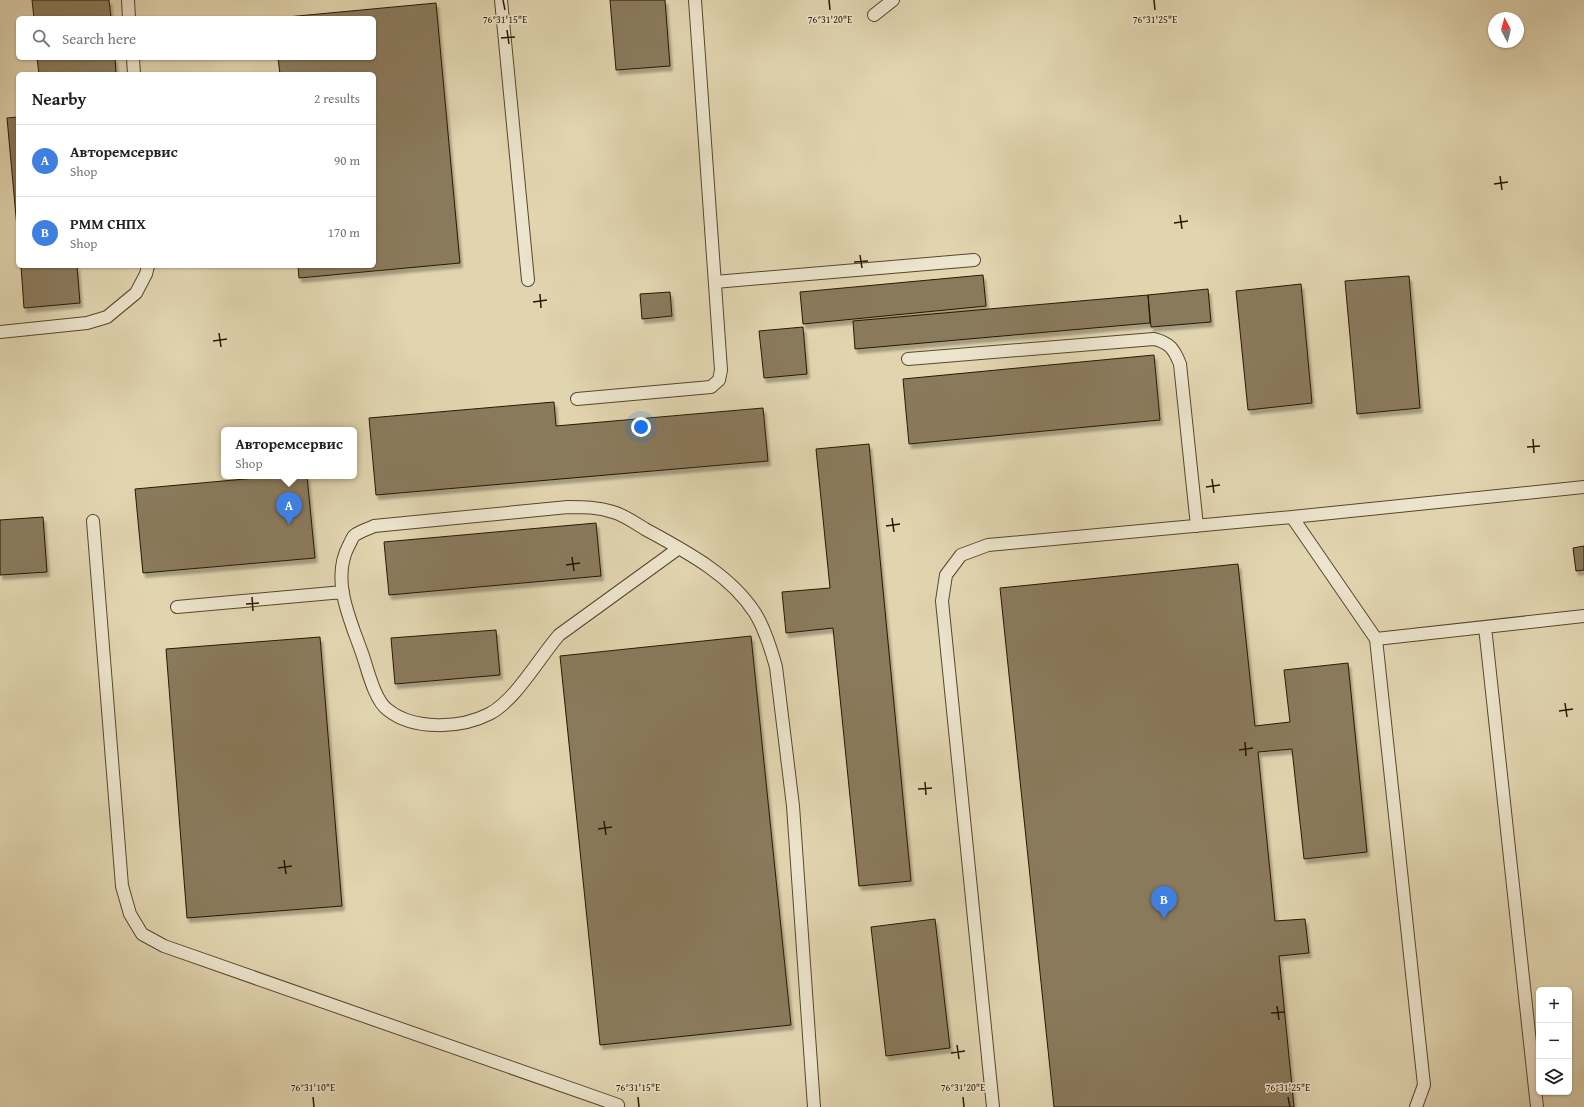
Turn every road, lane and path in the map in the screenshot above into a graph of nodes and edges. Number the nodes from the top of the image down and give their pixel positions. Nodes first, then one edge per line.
1 (128, 0) edge
2 (500, 0) edge
3 (694, 0) edge
4 (893, 0) edge
5 (874, 15) dead end
6 (129, 16) edge
7 (133, 60) edge
8 (134, 72) edge
9 (974, 260) dead end
10 (148, 268) edge
11 (528, 280) dead end
12 (715, 282) junction
13 (0, 332) edge
14 (908, 359) dead end
15 (577, 399) dead end
16 (1584, 486) edge
17 (1292, 517) junction
18 (93, 521) dead end
19 (1197, 526) junction
20 (679, 548) junction
21 (343, 592) junction
22 (177, 607) dead end
23 (1584, 616) edge
24 (1485, 627) junction
25 (1376, 639) junction
26 (620, 1106) edge
27 (601, 1107) edge
28 (814, 1107) edge
29 (993, 1107) edge
30 (1416, 1107) edge
31 (1537, 1107) edge

1 - 6 lane
2 - 11 lane
3 - 12 lane
4 - 5 lane
7 - 8 lane
9 - 12 lane
10 - 13 lane
12 - 15 lane
14 - 19 lane
16 - 17 lane
17 - 19 lane
17 - 25 lane
18 - 26 lane
19 - 29 lane
20 - 21 lane
20 - 21 lane
20 - 28 lane
21 - 22 lane
23 - 24 lane
24 - 25 lane
24 - 31 lane
25 - 30 lane
26 - 27 lane

